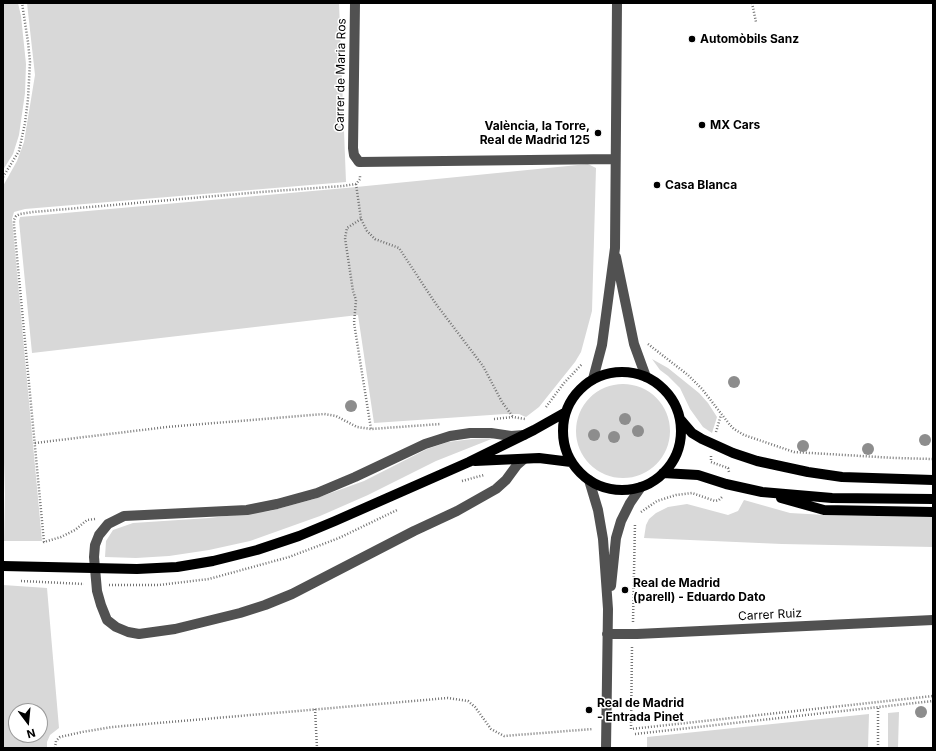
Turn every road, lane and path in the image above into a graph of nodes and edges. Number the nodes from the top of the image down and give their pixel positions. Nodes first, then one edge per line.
1 (22, 3) edge
2 (355, 3) edge
3 (617, 3) edge
4 (752, 3) edge
5 (756, 22) dead end
6 (615, 159) junction
7 (359, 162) junction
8 (3, 177) edge
9 (356, 184) junction
10 (361, 219) junction
11 (615, 248) junction
12 (643, 343) dead end
13 (584, 362) dead end
14 (646, 377) junction
15 (593, 379) junction
16 (544, 410) dead end
17 (566, 412) junction
18 (721, 415) junction
19 (513, 417) junction
20 (490, 419) dead end
21 (680, 419) junction
22 (527, 420) dead end
23 (445, 423) dead end
24 (371, 429) junction
25 (716, 434) dead end
26 (524, 435) junction
27 (35, 443) junction
28 (712, 453) dead end
29 (524, 459) junction
30 (933, 459) edge
31 (469, 462) junction
32 (571, 462) junction
33 (729, 470) dead end
34 (663, 473) junction
35 (589, 480) junction
36 (933, 480) edge
37 (641, 486) junction
38 (762, 492) junction
39 (724, 493) dead end
40 (933, 499) edge
41 (933, 512) edge
42 (638, 516) dead end
43 (635, 522) dead end
44 (108, 524) junction
45 (3, 566) edge
46 (14, 581) dead end
47 (91, 585) dead end
48 (106, 585) dead end
49 (137, 585) dead end
50 (608, 609) junction
51 (933, 620) edge
52 (633, 629) dead end
53 (607, 634) junction
54 (632, 644) dead end
55 (933, 696) edge
56 (933, 701) edge
57 (878, 707) junction
58 (315, 709) junction
59 (606, 727) junction
60 (635, 734) dead end
61 (55, 748) edge
62 (317, 748) edge
63 (606, 748) edge
64 (878, 748) edge

1 - 8 path
2 - 7 street, Carrer de Maria Ros
3 - 6 street
4 - 5 path
6 - 7 street
6 - 11 street
7 - 9 path
9 - 10 path
9 - 27 path
10 - 19 path
10 - 24 path
11 - 14 street
11 - 15 street
12 - 18 path
13 - 16 path
14 - 15 main road
14 - 21 main road
15 - 17 main road
17 - 26 main road
17 - 32 main road
18 - 25 path
18 - 30 path
19 - 20 path
19 - 22 path
21 - 34 main road
21 - 36 main road
23 - 24 path
24 - 27 path
26 - 31 main road
26 - 44 street
27 - 44 path
28 - 33 path
29 - 31 main road
29 - 32 main road
29 - 44 street
31 - 45 main road
32 - 35 main road
34 - 37 main road
34 - 38 main road
35 - 37 main road
35 - 50 street
37 - 50 street
38 - 40 main road
38 - 41 main road
39 - 42 path
43 - 52 path
46 - 47 path
48 - 49 path
50 - 53 street
51 - 53 street, Carrer Ruiz
53 - 59 street
54 - 55 path
56 - 57 path
57 - 60 path
57 - 64 path
58 - 59 path
58 - 61 path
58 - 62 path
59 - 63 street

